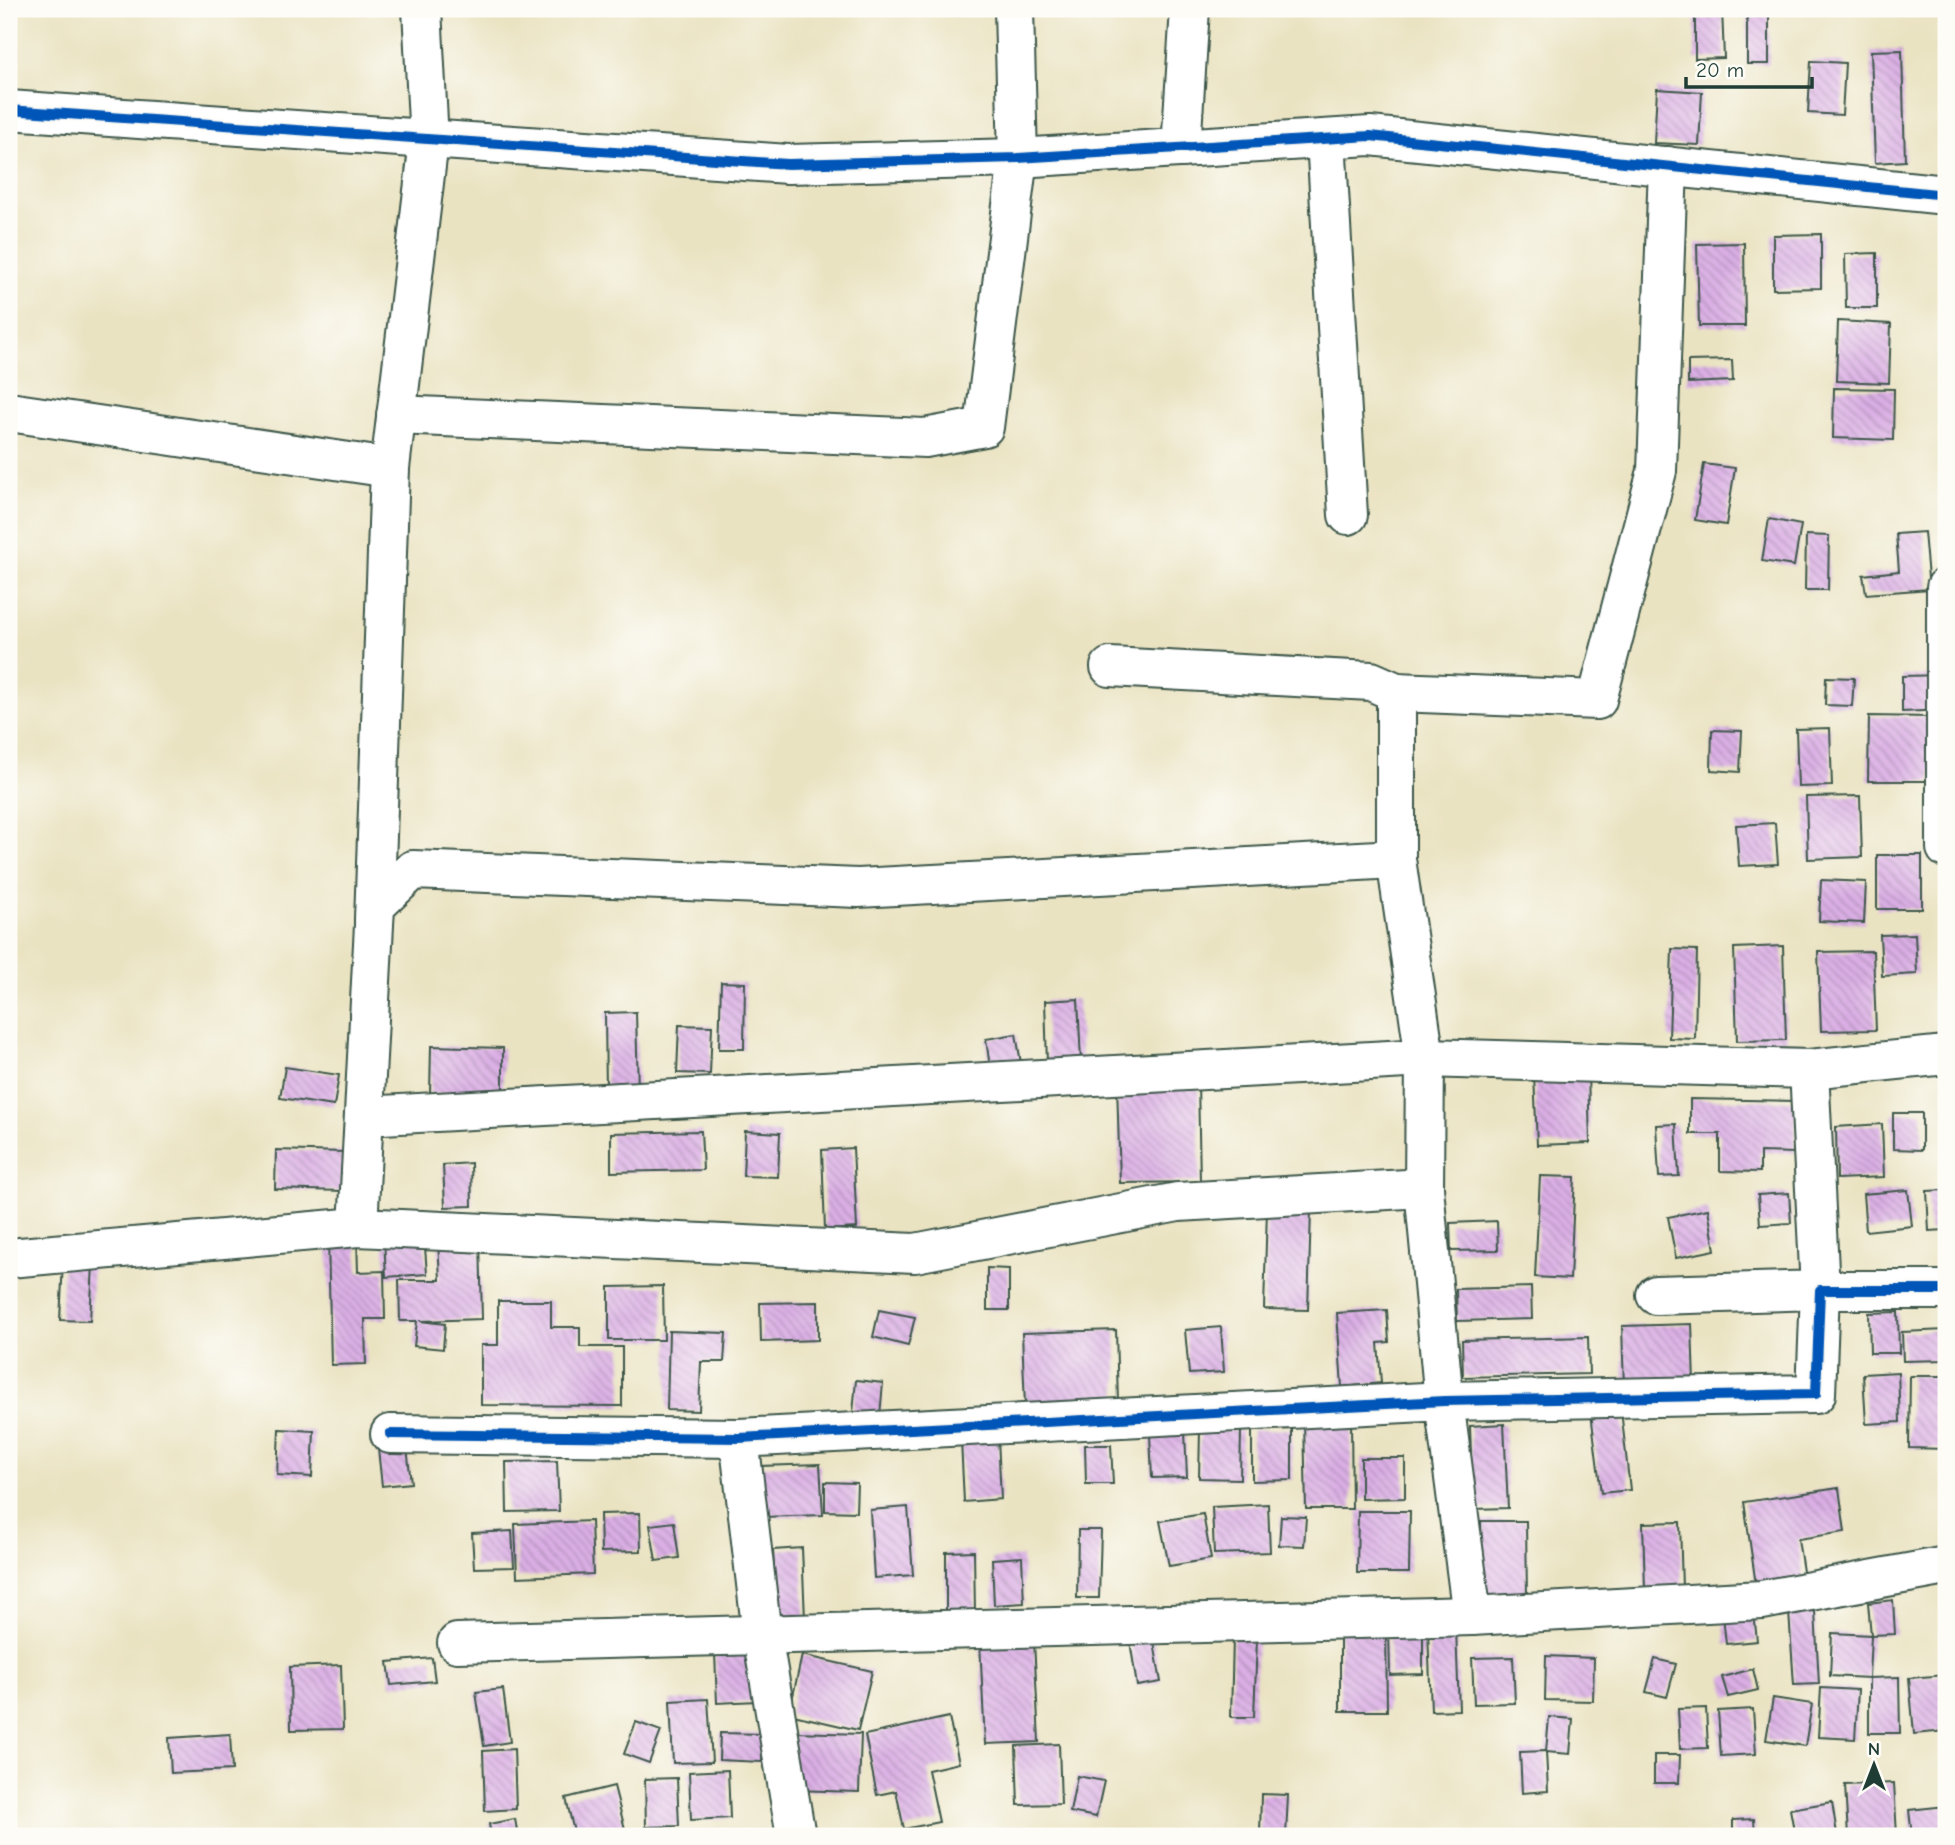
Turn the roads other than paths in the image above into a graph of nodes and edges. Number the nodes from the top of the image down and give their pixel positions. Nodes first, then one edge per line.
1 (422, 9) edge
2 (1014, 9) edge
3 (1190, 9) edge
4 (9, 110) edge
5 (1326, 139) junction
6 (429, 141) junction
7 (1181, 148) junction
8 (1018, 158) junction
9 (1668, 166) junction
10 (1946, 195) edge
11 (9, 412) edge
12 (396, 415) junction
13 (390, 468) junction
14 (1348, 515) dead end
15 (1946, 587) edge
16 (1110, 667) dead end
17 (1396, 692) junction
18 (1946, 848) edge
19 (1396, 859) junction
20 (374, 924) junction
21 (1946, 1055) edge
22 (1425, 1058) junction
23 (1809, 1069) junction
24 (364, 1116) junction
25 (1424, 1188) junction
26 (358, 1227) junction
27 (9, 1258) edge
28 (1820, 1290) junction
29 (1946, 1290) edge
30 (1656, 1295) dead end
31 (1444, 1401) junction
32 (390, 1434) dead end
33 (740, 1438) junction
34 (1946, 1566) edge
35 (1472, 1616) junction
36 (762, 1635) junction
37 (457, 1643) dead end
38 (796, 1836) edge

1 - 6 street
2 - 8 street
3 - 7 street
4 - 6 street
5 - 7 street
5 - 9 street
5 - 14 street
6 - 8 street
6 - 12 street
7 - 8 street
8 - 12 street
9 - 10 street
9 - 17 street
11 - 13 street
12 - 13 street
13 - 20 street
15 - 18 street
16 - 17 street
17 - 19 street
19 - 20 street
19 - 22 street
20 - 24 street
21 - 23 street
22 - 23 street
22 - 24 street
22 - 25 street
23 - 28 street
24 - 26 street
25 - 26 street
25 - 31 street
26 - 27 street
28 - 29 street
28 - 30 street
28 - 31 street
31 - 33 street
31 - 35 street
32 - 33 street
33 - 36 street
34 - 35 street
35 - 36 street
36 - 37 street
36 - 38 street

